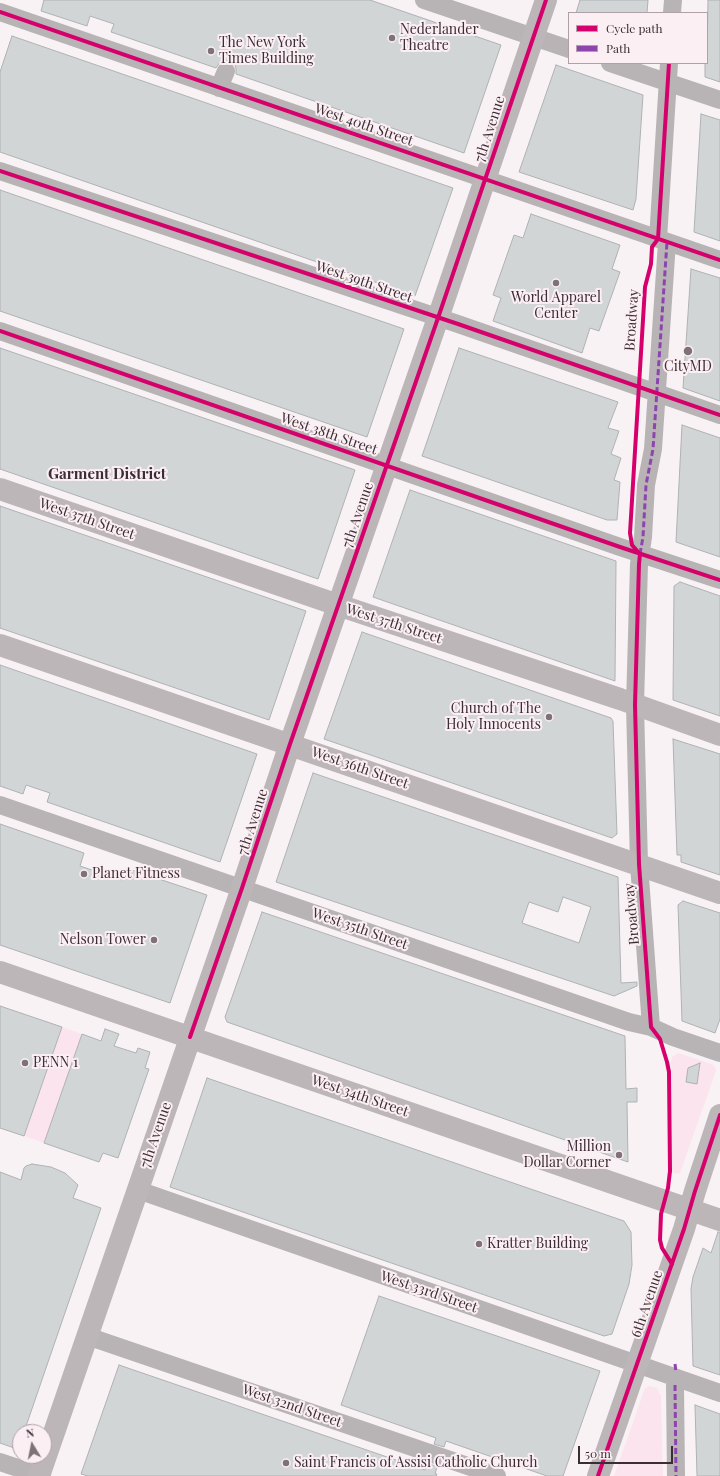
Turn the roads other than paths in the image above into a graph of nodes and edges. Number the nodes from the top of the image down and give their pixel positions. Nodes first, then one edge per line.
1 (424, 0) edge
2 (546, 0) edge
3 (673, 0) edge
4 (0, 12) edge
5 (672, 12) edge
6 (532, 37) junction
7 (568, 49) edge
8 (613, 64) edge
9 (669, 64) edge
10 (226, 71) dead end
11 (667, 82) junction
12 (219, 88) junction
13 (720, 100) edge
14 (0, 171) edge
15 (485, 179) junction
16 (662, 240) junction
17 (720, 260) edge
18 (438, 318) junction
19 (0, 331) edge
20 (657, 392) junction
21 (720, 415) edge
22 (387, 466) junction
23 (0, 489) edge
24 (640, 554) junction
25 (720, 580) edge
26 (338, 605) junction
27 (0, 645) edge
28 (635, 705) junction
29 (720, 735) edge
30 (290, 744) junction
31 (0, 805) edge
32 (639, 864) junction
33 (242, 888) junction
34 (720, 893) edge
35 (0, 972) edge
36 (651, 1027) junction
37 (190, 1038) junction
38 (720, 1053) edge
39 (720, 1115) edge
40 (138, 1190) junction
41 (690, 1210) junction
42 (720, 1220) edge
43 (87, 1336) junction
44 (637, 1365) junction
45 (675, 1374) dead end
46 (720, 1394) edge
47 (0, 1462) edge
48 (40, 1476) edge
49 (496, 1476) edge
50 (598, 1476) edge
51 (676, 1476) edge

1 - 6 street
2 - 6 main road, 7th Avenue
3 - 5 street
4 - 12 street, West 40th Street
6 - 7 street
6 - 15 main road, 7th Avenue
8 - 11 street
9 - 11 street, Broadway
10 - 12 street
11 - 13 street
11 - 16 street, Broadway
12 - 15 street, West 40th Street
14 - 18 street, West 39th Street
15 - 16 street, West 40th Street
15 - 18 main road, 7th Avenue
16 - 17 street, West 40th Street
16 - 20 street, Broadway
18 - 20 street, West 39th Street
18 - 22 main road, 7th Avenue
19 - 22 street, West 38th Street
20 - 21 street, West 39th Street
20 - 24 street, Broadway
22 - 24 street, West 38th Street
22 - 26 main road, 7th Avenue
23 - 26 main road, West 37th Street
24 - 25 street, West 38th Street
24 - 28 street, Broadway
26 - 28 main road, West 37th Street
26 - 30 main road, 7th Avenue
27 - 30 main road, West 36th Street
28 - 29 main road, West 37th Street
28 - 32 street, Broadway
30 - 32 main road, West 36th Street
30 - 33 main road, 7th Avenue
31 - 33 street, West 35th Street
32 - 34 main road, West 36th Street
32 - 36 street, Broadway
33 - 36 street, West 35th Street
33 - 37 main road, 7th Avenue
35 - 37 main road, West 34th Street
36 - 38 street, West 35th Street
37 - 40 main road, 7th Avenue
37 - 41 main road, West 34th Street
39 - 41 main road, 6th Avenue
40 - 43 main road, 7th Avenue
40 - 44 street, West 33rd Street
41 - 42 main road, West 34th Street
41 - 44 main road, 6th Avenue
43 - 48 main road, 7th Avenue
43 - 49 street, West 32nd Street
44 - 46 street, West 33rd Street
44 - 50 main road, 6th Avenue
45 - 51 street
47 - 48 street

